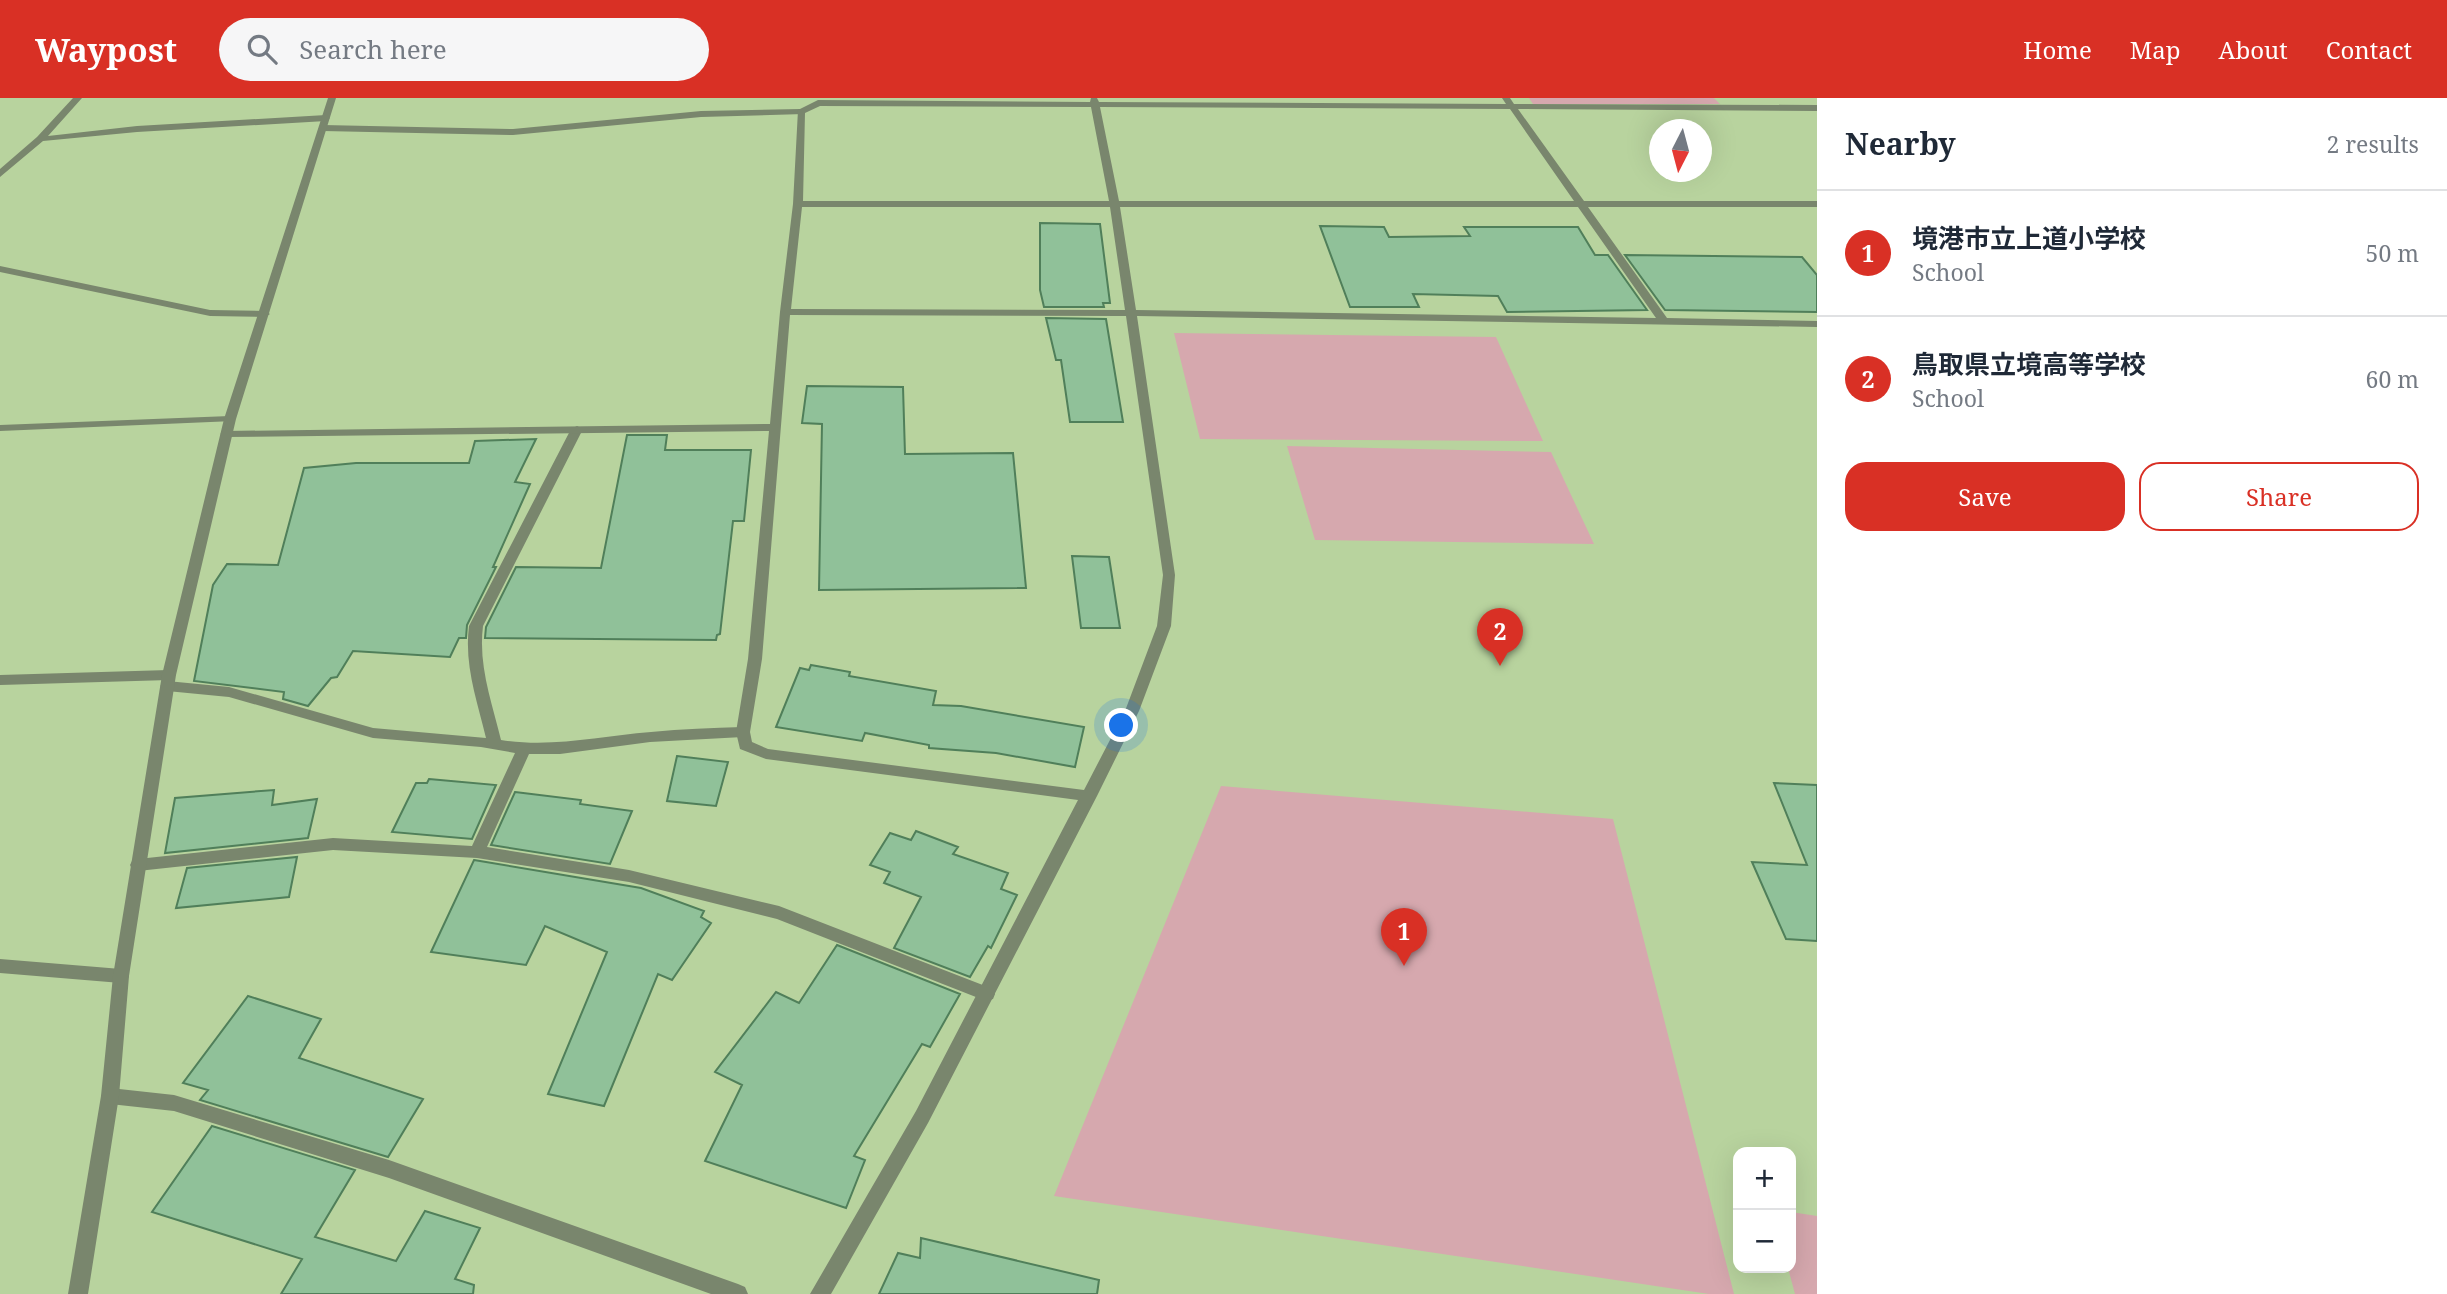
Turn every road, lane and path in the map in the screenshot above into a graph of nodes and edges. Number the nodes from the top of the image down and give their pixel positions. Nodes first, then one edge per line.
1 (78, 98) edge
2 (332, 98) edge
3 (1506, 98) edge
4 (1095, 102) edge
5 (1513, 108) junction
6 (1817, 108) edge
7 (802, 112) junction
8 (325, 123) junction
9 (40, 139) junction
10 (0, 174) edge
11 (798, 204) junction
12 (1817, 204) edge
13 (1585, 206) junction
14 (1115, 207) junction
15 (0, 268) edge
16 (785, 312) junction
17 (1130, 313) junction
18 (265, 314) junction
19 (1665, 323) junction
20 (1817, 324) edge
21 (230, 419) junction
22 (775, 427) junction
23 (0, 428) edge
24 (577, 429) junction
25 (226, 435) junction
26 (0, 680) edge
27 (168, 680) junction
28 (743, 732) junction
29 (495, 744) junction
30 (524, 749) junction
31 (1090, 796) junction
32 (477, 852) junction
33 (138, 865) junction
34 (0, 966) edge
35 (121, 976) junction
36 (987, 994) junction
37 (110, 1096) junction
38 (78, 1294) edge
39 (738, 1294) edge
40 (820, 1294) edge

1 - 9 street
2 - 8 street
3 - 5 street
4 - 5 street
4 - 7 street
4 - 14 street
5 - 6 street
5 - 13 street
7 - 8 street
7 - 11 street
8 - 9 street
8 - 18 street
9 - 10 street
11 - 14 street
11 - 16 street
12 - 13 street
13 - 14 street
13 - 19 street
14 - 17 street
15 - 18 street
16 - 17 street
16 - 22 street
17 - 19 street
17 - 31 street
18 - 21 street
19 - 20 street
21 - 23 street
21 - 25 street
22 - 24 street
22 - 28 street
24 - 25 street
24 - 29 street
25 - 27 street
26 - 27 street
27 - 29 street
27 - 33 street
28 - 30 street
28 - 31 street
29 - 30 street
30 - 32 street
31 - 36 street
32 - 33 street
32 - 36 street
33 - 35 street
34 - 35 street
35 - 37 street
36 - 40 street
37 - 38 street
37 - 39 street

